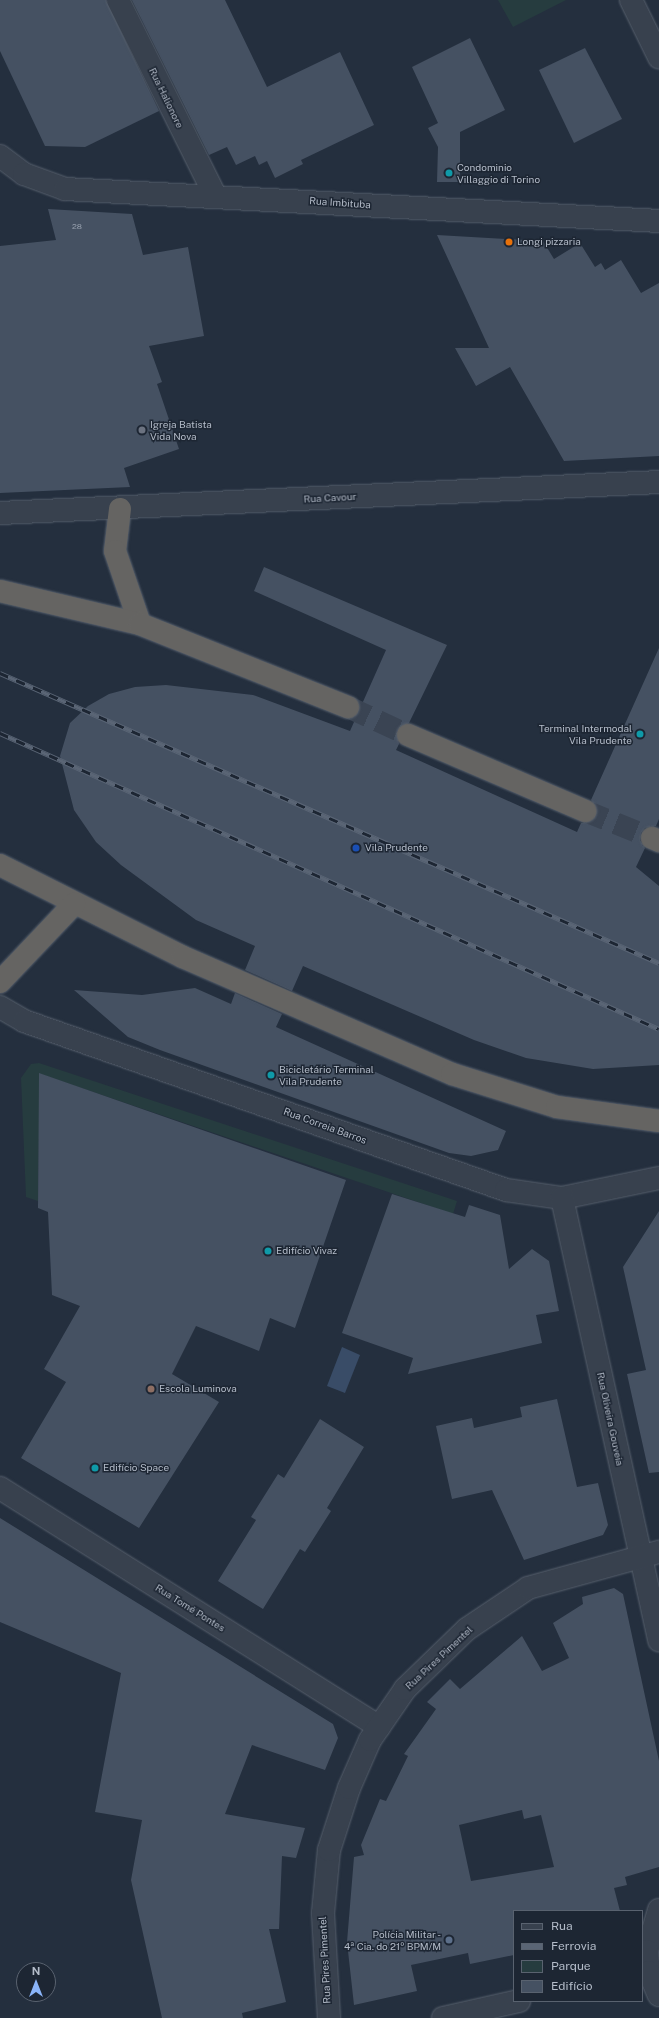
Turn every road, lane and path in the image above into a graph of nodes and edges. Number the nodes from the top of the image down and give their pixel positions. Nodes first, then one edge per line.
1 (118, 0) edge
2 (631, 0) edge
3 (659, 57) edge
4 (0, 156) edge
5 (214, 195) junction
6 (659, 221) edge
7 (659, 482) edge
8 (120, 509) junction
9 (0, 513) edge
10 (0, 591) edge
11 (140, 624) junction
12 (348, 707) tunnel mouth
13 (408, 735) tunnel mouth
14 (585, 811) tunnel mouth
15 (0, 865) edge
16 (74, 904) junction
17 (0, 982) edge
18 (0, 1007) edge
19 (659, 1121) edge
20 (659, 1178) edge
21 (562, 1198) junction
22 (0, 1488) edge
23 (650, 1554) edge
24 (659, 1640) edge
25 (379, 1727) junction
26 (659, 1910) edge
27 (650, 1972) edge
28 (659, 1996) edge
29 (515, 2002) edge
30 (329, 2018) edge
31 (443, 2018) edge

1 - 5 street, Rua Halionore
2 - 3 street
4 - 5 street, Rua Imbituba
5 - 6 street, Rua Imbituba
7 - 8 street, Rua Cavour
8 - 9 street, Rua Cavour
8 - 11 highway
10 - 11 highway
11 - 12 highway
13 - 14 highway
15 - 16 highway
16 - 17 highway
16 - 19 highway
18 - 21 street, Rua Correia Barros
20 - 21 street, Rua Correia Barros
21 - 23 street, Rua Oliveira Gouveia
22 - 25 street, Rua Tomé Pontes
23 - 24 street, Rua Oliveira Gouveia
23 - 25 street, Rua Pires Pimentel
25 - 30 street, Rua Pires Pimentel
26 - 27 street
27 - 28 street
29 - 31 street

